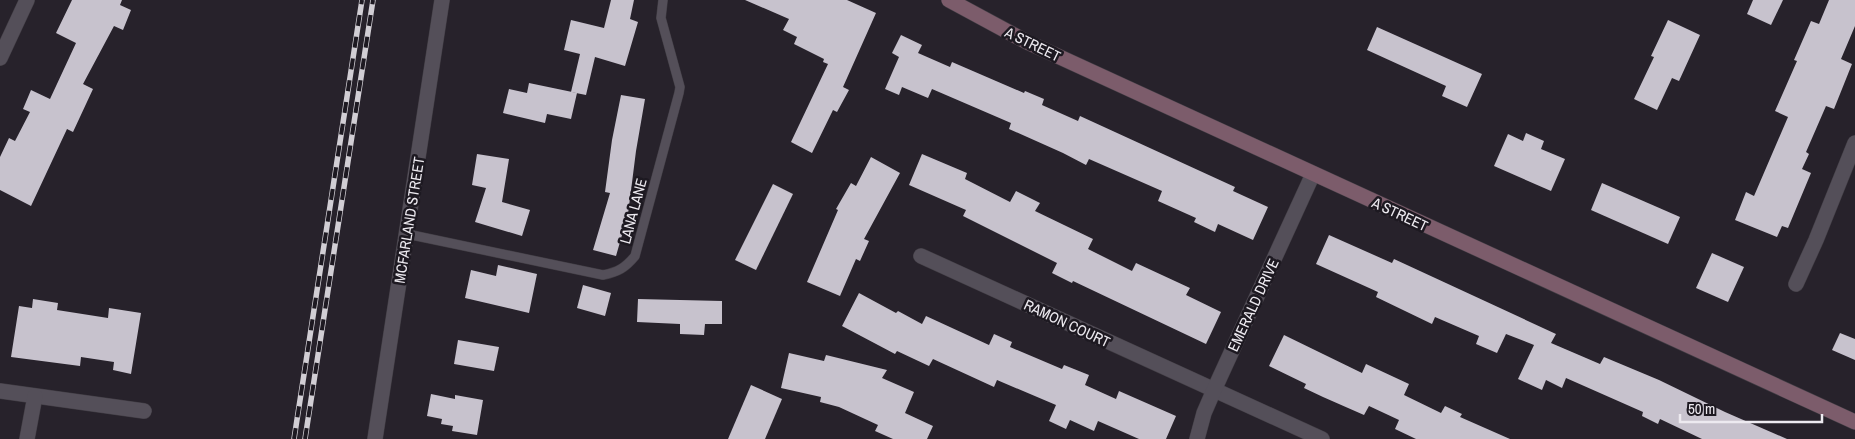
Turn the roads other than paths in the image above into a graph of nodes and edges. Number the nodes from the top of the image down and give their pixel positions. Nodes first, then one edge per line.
1 (26, 0) edge
2 (442, 0) edge
3 (663, 0) edge
4 (949, 0) edge
5 (0, 58) edge
6 (1855, 143) edge
7 (1313, 174) junction
8 (407, 234) junction
9 (921, 256) dead end
10 (1796, 284) dead end
11 (1214, 390) junction
12 (0, 391) edge
13 (35, 396) junction
14 (144, 410) dead end
15 (1855, 422) edge
16 (27, 439) edge
17 (375, 439) edge
18 (1197, 439) edge
19 (1322, 439) edge

1 - 5 street
2 - 8 street, MCFARLAND STREET
3 - 8 lane, LANA LANE
4 - 7 street, A STREET
6 - 10 street
7 - 11 street, EMERALD DRIVE
7 - 15 street, A STREET
8 - 17 street, MCFARLAND STREET
9 - 11 street, RAMON COURT
11 - 18 street, EMERALD DRIVE
11 - 19 street, RAMON COURT
12 - 13 street
13 - 14 street
13 - 16 street

